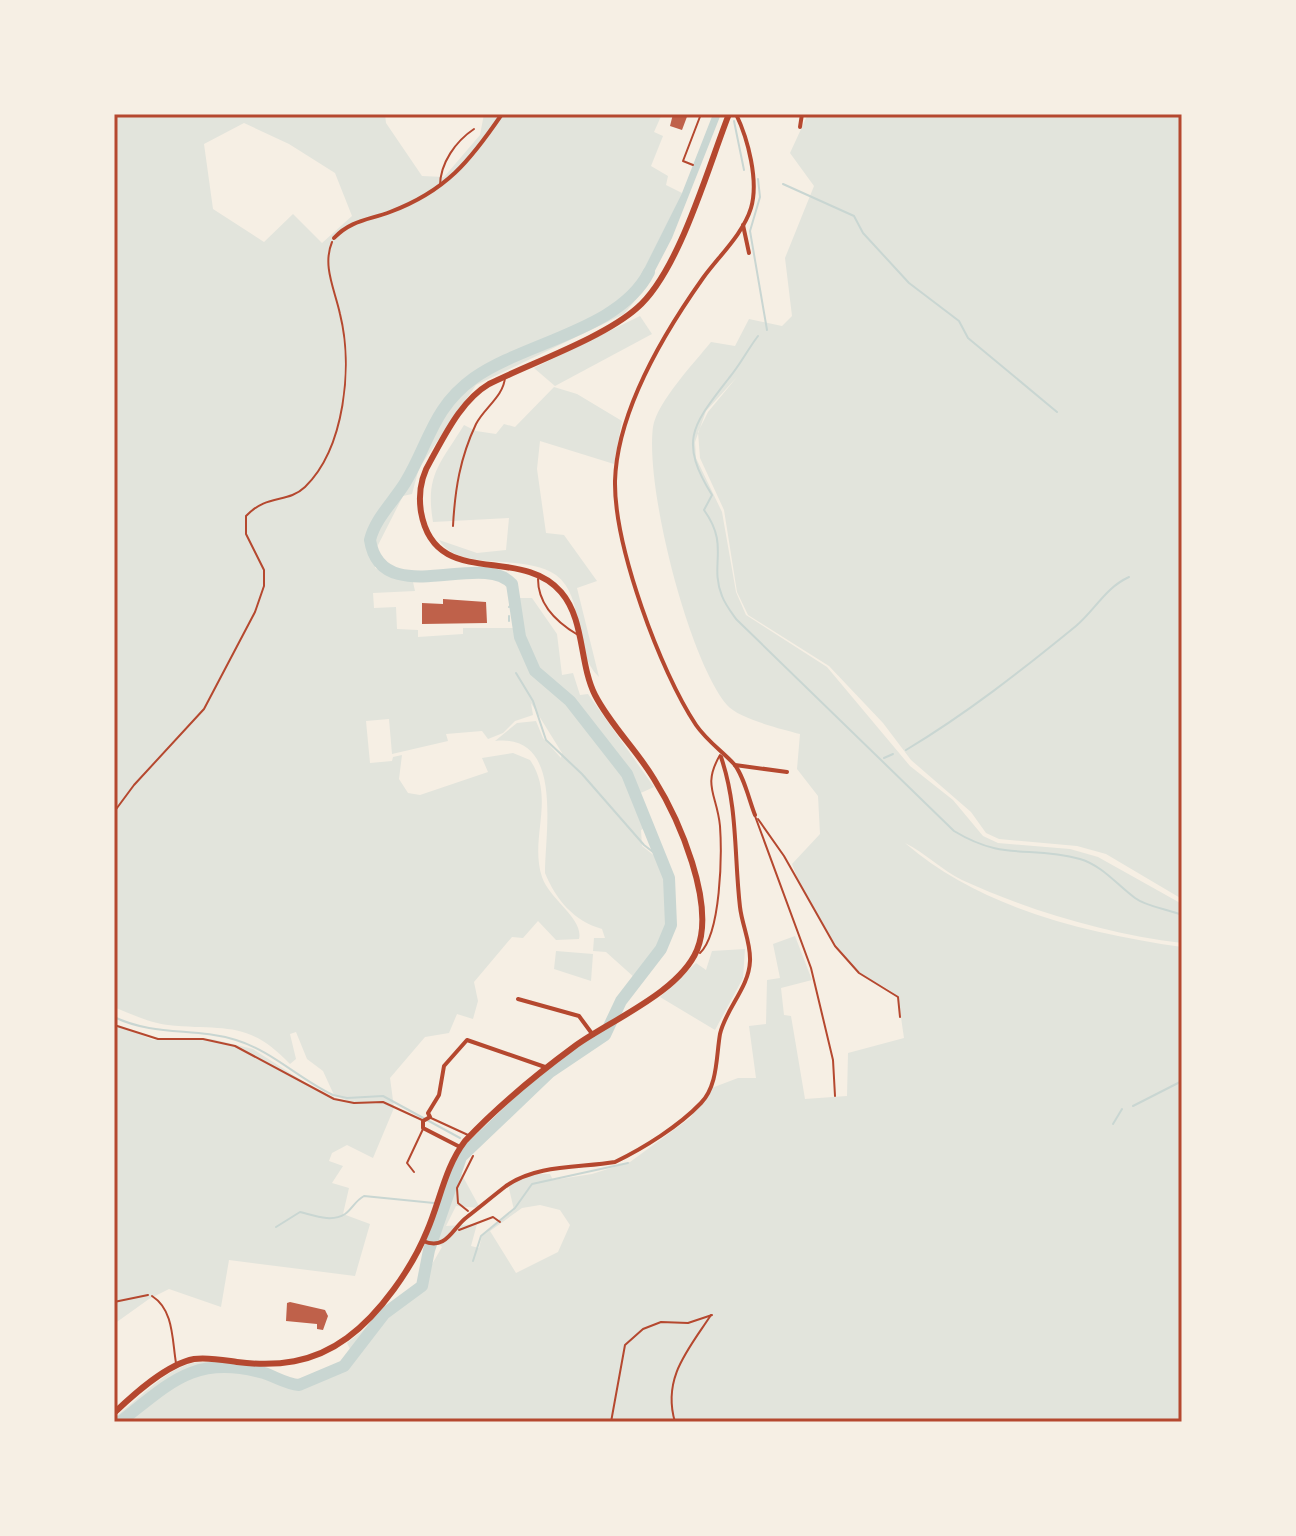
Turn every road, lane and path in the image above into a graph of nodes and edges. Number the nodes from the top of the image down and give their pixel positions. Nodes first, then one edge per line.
1 (502, 114) edge
2 (701, 114) edge
3 (729, 114) edge
4 (736, 114) edge
5 (802, 114) edge
6 (800, 127) dead end
7 (474, 129) dead end
8 (693, 165) dead end
9 (440, 187) junction
10 (743, 225) junction
11 (334, 238) joint
12 (749, 253) dead end
13 (505, 376) junction
14 (453, 526) dead end
15 (538, 573) junction
16 (579, 636) junction
17 (720, 755) junction
18 (735, 765) junction
19 (787, 772) dead end
20 (114, 812) edge
21 (755, 815) junction
22 (695, 955) junction
23 (518, 999) dead end
24 (900, 1017) dead end
25 (114, 1025) edge
26 (595, 1034) junction
27 (547, 1069) junction
28 (835, 1096) dead end
29 (426, 1119) junction
30 (423, 1128) junction
31 (470, 1136) junction
32 (460, 1147) junction
33 (473, 1156) dead end
34 (414, 1172) dead end
35 (473, 1214) junction
36 (500, 1221) dead end
37 (459, 1230) junction
38 (426, 1242) junction
39 (152, 1296) joint
40 (114, 1302) edge
41 (176, 1365) junction
42 (114, 1413) edge
43 (611, 1422) edge
44 (675, 1422) edge

1 - 9 street
2 - 8 lane
3 - 13 main road
4 - 10 street
5 - 6 street
7 - 9 lane
9 - 11 street
10 - 12 street
10 - 17 street
11 - 20 path
13 - 14 lane
13 - 15 main road
15 - 16 main road
15 - 16 lane
16 - 22 main road
17 - 18 street
17 - 22 lane
17 - 35 street
18 - 19 street
18 - 21 street
21 - 24 lane
21 - 28 lane
22 - 26 main road
23 - 26 street
25 - 29 lane
26 - 27 main road
27 - 29 street
27 - 31 main road
29 - 30 street
29 - 31 lane
30 - 32 street
30 - 34 lane
31 - 32 main road
32 - 38 main road
33 - 35 path
35 - 37 street
36 - 37 lane
37 - 38 street
38 - 41 main road
39 - 40 path
39 - 41 lane
41 - 42 main road
43 - 44 path

